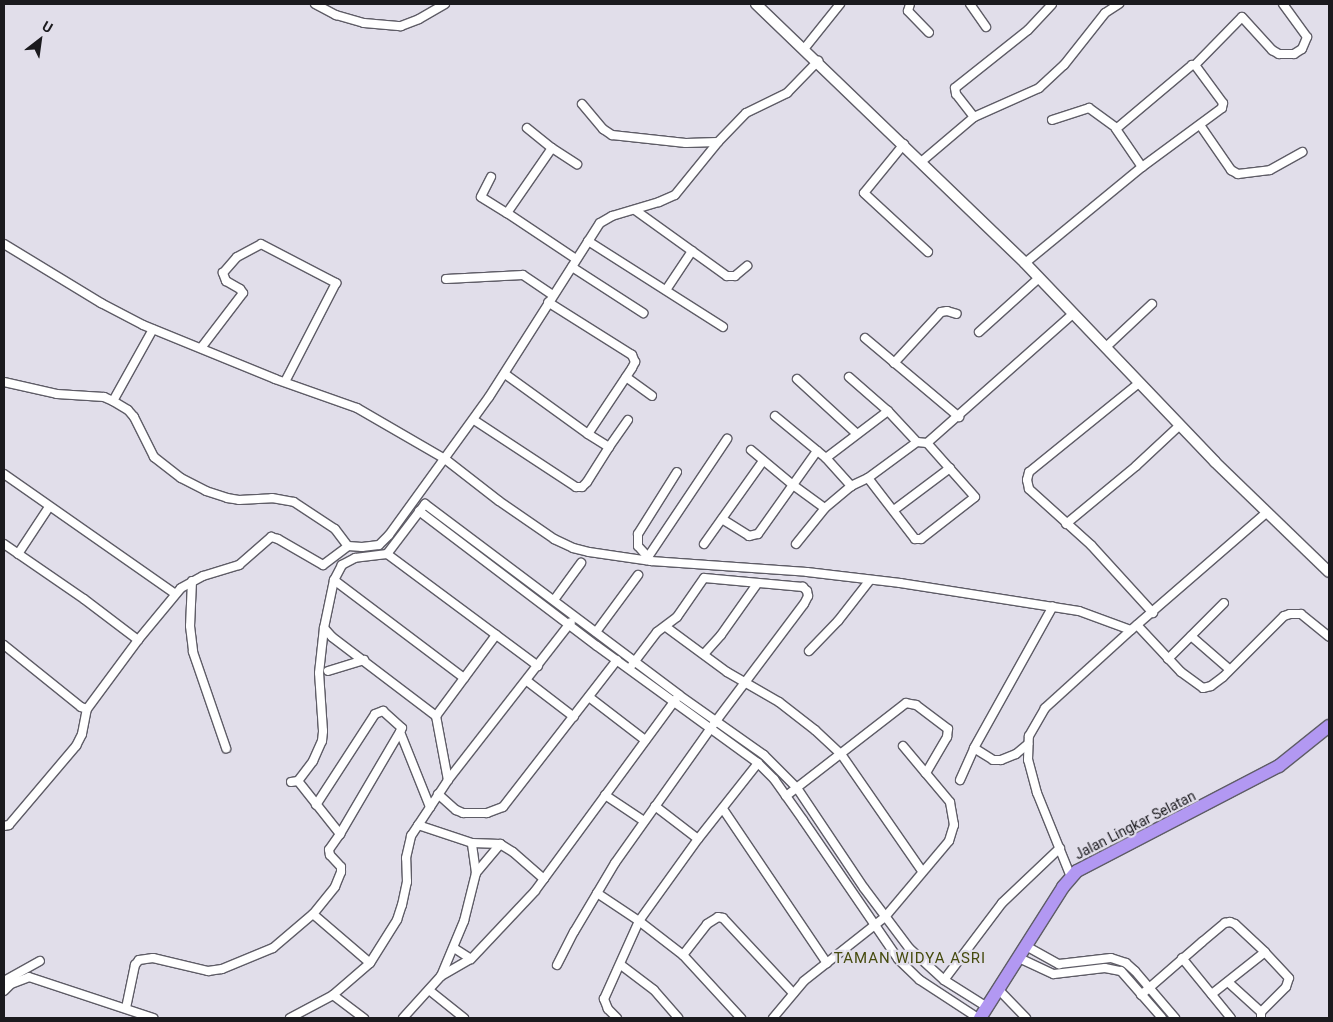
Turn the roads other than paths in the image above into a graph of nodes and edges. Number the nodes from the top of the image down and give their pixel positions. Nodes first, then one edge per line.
1 (315, 4) edge
2 (445, 4) edge
3 (756, 4) edge
4 (910, 4) edge
5 (970, 4) edge
6 (1052, 4) edge
7 (1119, 4) edge
8 (1283, 4) edge
9 (836, 5) edge
10 (1043, 7) edge
11 (986, 27) dead end
12 (929, 33) dead end
13 (804, 49) junction
14 (818, 61) junction
15 (1195, 65) junction
16 (582, 104) dead end
17 (974, 117) junction
18 (1052, 120) dead end
19 (1200, 125) junction
20 (527, 128) dead end
21 (1117, 128) junction
22 (718, 142) junction
23 (904, 144) junction
24 (552, 148) junction
25 (1302, 152) dead end
26 (921, 162) junction
27 (577, 164) dead end
28 (1142, 168) junction
29 (490, 177) dead end
30 (635, 210) junction
31 (507, 213) junction
32 (588, 241) junction
33 (4, 244) edge
34 (692, 251) junction
35 (928, 252) dead end
36 (576, 259) junction
37 (1025, 263) junction
38 (747, 266) dead end
39 (572, 267) junction
40 (1039, 278) junction
41 (446, 279) dead end
42 (666, 290) junction
43 (551, 299) junction
44 (1152, 304) dead end
45 (644, 314) dead end
46 (957, 314) dead end
47 (1073, 314) junction
48 (723, 327) dead end
49 (153, 328) junction
50 (980, 332) dead end
51 (865, 338) dead end
52 (1106, 346) junction
53 (201, 348) junction
54 (894, 363) junction
55 (505, 374) junction
56 (849, 376) dead end
57 (626, 377) junction
58 (797, 379) dead end
59 (4, 382) edge
60 (285, 382) junction
61 (1139, 383) junction
62 (652, 396) dead end
63 (112, 401) junction
64 (888, 411) junction
65 (775, 416) dead end
66 (959, 417) junction
67 (474, 420) junction
68 (628, 420) dead end
69 (1180, 425) junction
70 (588, 434) junction
71 (857, 434) junction
72 (727, 439) dead end
73 (917, 442) junction
74 (928, 443) junction
75 (609, 447) junction
76 (751, 450) dead end
77 (817, 451) junction
78 (826, 458) junction
79 (445, 459) junction
80 (763, 461) junction
81 (950, 468) junction
82 (678, 472) dead end
83 (4, 474) edge
84 (868, 478) junction
85 (792, 485) junction
86 (851, 486) junction
87 (49, 508) junction
88 (825, 508) junction
89 (894, 510) junction
90 (419, 511) junction
91 (1267, 512) junction
92 (722, 519) junction
93 (1066, 524) junction
94 (4, 544) edge
95 (704, 544) dead end
96 (796, 544) dead end
97 (348, 546) junction
98 (18, 554) junction
99 (387, 554) junction
100 (646, 558) junction
101 (581, 563) dead end
102 (1329, 572) edge
103 (638, 575) dead end
104 (192, 580) junction
105 (334, 580) junction
106 (870, 580) junction
107 (757, 584) junction
108 (174, 593) junction
109 (554, 600) junction
110 (1224, 604) dead end
111 (1053, 606) junction
112 (1153, 613) junction
113 (575, 617) junction
114 (569, 624) junction
115 (666, 627) junction
116 (324, 628) junction
117 (1134, 628) junction
118 (596, 632) junction
119 (496, 635) junction
120 (1191, 636) junction
121 (1329, 637) edge
122 (138, 640) junction
123 (4, 645) edge
124 (809, 651) dead end
125 (704, 654) junction
126 (1168, 659) junction
127 (364, 660) junction
128 (617, 660) junction
129 (632, 665) junction
130 (538, 666) junction
131 (1229, 669) junction
132 (328, 671) dead end
133 (464, 678) junction
134 (527, 681) junction
135 (745, 684) junction
136 (679, 695) junction
137 (589, 697) junction
138 (674, 702) junction
139 (87, 709) junction
140 (436, 716) junction
141 (574, 717) junction
142 (716, 721) junction
143 (1329, 726) edge
144 (711, 729) junction
145 (400, 732) junction
146 (645, 740) junction
147 (1028, 744) junction
148 (903, 746) dead end
149 (226, 748) dead end
150 (974, 748) junction
151 (841, 754) junction
152 (758, 764) junction
153 (926, 773) junction
154 (448, 780) junction
155 (960, 780) dead end
156 (797, 788) junction
157 (438, 794) junction
158 (605, 795) junction
159 (786, 796) junction
160 (316, 805) junction
161 (655, 806) junction
162 (430, 807) junction
163 (723, 809) junction
164 (644, 821) junction
165 (418, 825) junction
166 (4, 826) edge
167 (340, 834) junction
168 (698, 839) junction
169 (472, 843) junction
170 (500, 844) junction
171 (1060, 848) junction
172 (922, 871) junction
173 (476, 873) junction
174 (1071, 877) junction
175 (544, 879) junction
176 (597, 894) junction
177 (313, 914) junction
178 (885, 917) junction
179 (640, 921) junction
180 (875, 927) junction
181 (1026, 946) junction
182 (454, 948) junction
183 (1265, 952) junction
184 (683, 955) junction
185 (1019, 958) junction
186 (1182, 958) junction
187 (471, 959) junction
188 (40, 961) dead end
189 (370, 963) junction
190 (827, 963) junction
191 (557, 965) dead end
192 (621, 965) junction
193 (441, 976) junction
194 (944, 980) junction
195 (4, 981) edge
196 (1228, 982) junction
197 (1149, 986) junction
198 (429, 990) junction
199 (999, 990) junction
200 (4, 991) edge
201 (793, 993) junction
202 (1212, 994) junction
203 (333, 995) junction
204 (1141, 995) junction
205 (126, 1008) junction
206 (982, 1015) edge
207 (1261, 1015) edge
208 (153, 1018) edge
209 (290, 1018) edge
210 (364, 1018) edge
211 (403, 1018) edge
212 (464, 1018) edge
213 (617, 1018) edge
214 (678, 1018) edge
215 (741, 1018) edge
216 (773, 1018) edge
217 (1026, 1018) edge
218 (1162, 1018) edge
219 (1175, 1018) edge
220 (1230, 1018) edge

1 - 2 street
3 - 13 street
4 - 12 street
5 - 11 street
6 - 10 street
7 - 17 street
8 - 15 street
9 - 13 street
10 - 17 street
13 - 14 street
14 - 22 street
14 - 23 street
15 - 19 street
15 - 21 street
16 - 22 street
17 - 26 street
18 - 21 street
19 - 25 street
19 - 28 street
20 - 24 street
21 - 28 street
22 - 30 street
23 - 26 street
23 - 35 street
24 - 27 street
24 - 31 street
26 - 37 street
28 - 37 street
29 - 31 street
30 - 32 street
30 - 34 street
31 - 36 street
32 - 36 street
32 - 42 street
33 - 49 street
34 - 38 street
34 - 42 street
36 - 39 street
37 - 40 street
39 - 43 street
39 - 45 street
40 - 47 street
40 - 50 street
41 - 43 street
42 - 48 street
43 - 55 street
43 - 57 street
44 - 52 street
46 - 54 street
47 - 52 street
47 - 66 street
49 - 53 street
49 - 63 street
51 - 54 street
52 - 61 street
53 - 60 street
53 - 60 street
54 - 66 street
55 - 67 street
55 - 70 street
56 - 64 street
57 - 62 street
57 - 70 street
58 - 71 street
59 - 63 street
60 - 79 street
61 - 69 street
61 - 93 street
63 - 97 street
64 - 71 street
64 - 73 street
65 - 77 street
66 - 74 street
67 - 75 street
67 - 79 street
68 - 75 street
69 - 91 street
69 - 93 street
70 - 75 street
71 - 78 street
72 - 100 street
73 - 74 street
73 - 84 street
74 - 81 street
76 - 80 street
77 - 78 street
77 - 85 street
78 - 86 street
79 - 97 street
79 - 100 street
80 - 85 street
80 - 92 street
81 - 89 street
81 - 89 street
82 - 100 street
83 - 87 street
84 - 86 street
84 - 89 street
85 - 88 street
85 - 92 street
86 - 88 street
87 - 98 street
87 - 108 street
88 - 96 street
90 - 99 street
90 - 109 street
90 - 114 street
91 - 102 street
91 - 112 street
92 - 95 street
93 - 112 street
94 - 98 street
97 - 104 street
98 - 122 street
99 - 105 street
99 - 119 street
100 - 106 street
101 - 109 street
103 - 118 street
104 - 108 street
104 - 149 street
105 - 116 street
105 - 133 street
106 - 111 street
106 - 124 street
107 - 115 street
107 - 125 street
107 - 135 street
108 - 122 street
109 - 113 street
110 - 120 street
111 - 117 street
111 - 150 street
112 - 117 street
113 - 114 street
113 - 118 street
114 - 128 street
114 - 130 street
115 - 125 street
115 - 129 street
116 - 127 street
116 - 160 street
117 - 126 street
117 - 147 street
118 - 129 street
119 - 130 street
119 - 133 street
120 - 126 street
120 - 131 street
121 - 131 street
122 - 139 street
123 - 139 street
125 - 135 street
126 - 131 street
127 - 132 street
127 - 140 street
128 - 129 street
128 - 137 street
129 - 136 street
129 - 138 street
130 - 134 street
133 - 140 street
134 - 141 street
134 - 154 street
135 - 142 street
135 - 151 street
136 - 138 street
136 - 142 street
137 - 141 street
137 - 146 street
138 - 144 street
138 - 146 street
139 - 166 street
140 - 154 street
141 - 157 street
142 - 144 street
142 - 156 street
143 - 174 highway, Jalan Lingkar Selatan
144 - 152 street
144 - 161 street
145 - 160 street
145 - 162 street
145 - 167 street
146 - 158 street
147 - 150 street
147 - 171 street
148 - 153 street
150 - 155 street
151 - 153 street
151 - 156 street
151 - 172 street
152 - 159 street
152 - 163 street
153 - 172 street
154 - 157 street
156 - 159 street
156 - 178 street
157 - 162 street
158 - 164 street
158 - 175 street
159 - 180 street
160 - 167 street
161 - 164 street
161 - 168 street
162 - 165 street
163 - 168 street
163 - 190 street
164 - 176 street
165 - 169 street
165 - 189 street
167 - 177 street
168 - 179 street
169 - 170 street
169 - 173 street
170 - 173 street
170 - 175 street
171 - 174 street
171 - 194 street
172 - 178 street
173 - 182 street
174 - 181 highway, Jalan Lingkar Selatan
175 - 187 street
176 - 179 street
176 - 191 street
177 - 189 street
177 - 205 street
178 - 180 street
178 - 194 street
179 - 184 street
179 - 192 street
180 - 190 street
180 - 206 street
181 - 185 highway, Jalan Lingkar Selatan
181 - 197 street
182 - 187 street
182 - 193 street
183 - 186 street
183 - 196 street
183 - 207 street
184 - 201 street
184 - 215 street
185 - 199 highway, Jalan Lingkar Selatan
185 - 204 street
186 - 197 street
186 - 202 street
187 - 193 street
188 - 195 street
189 - 203 street
190 - 201 street
192 - 213 street
192 - 214 street
193 - 198 street
194 - 206 street
196 - 202 street
196 - 207 street
197 - 204 street
197 - 219 street
198 - 211 street
198 - 212 street
199 - 206 highway, Jalan Lingkar Selatan
199 - 217 street
200 - 205 street
201 - 216 street
202 - 220 street
203 - 209 street
203 - 210 street
204 - 218 street
205 - 208 street

